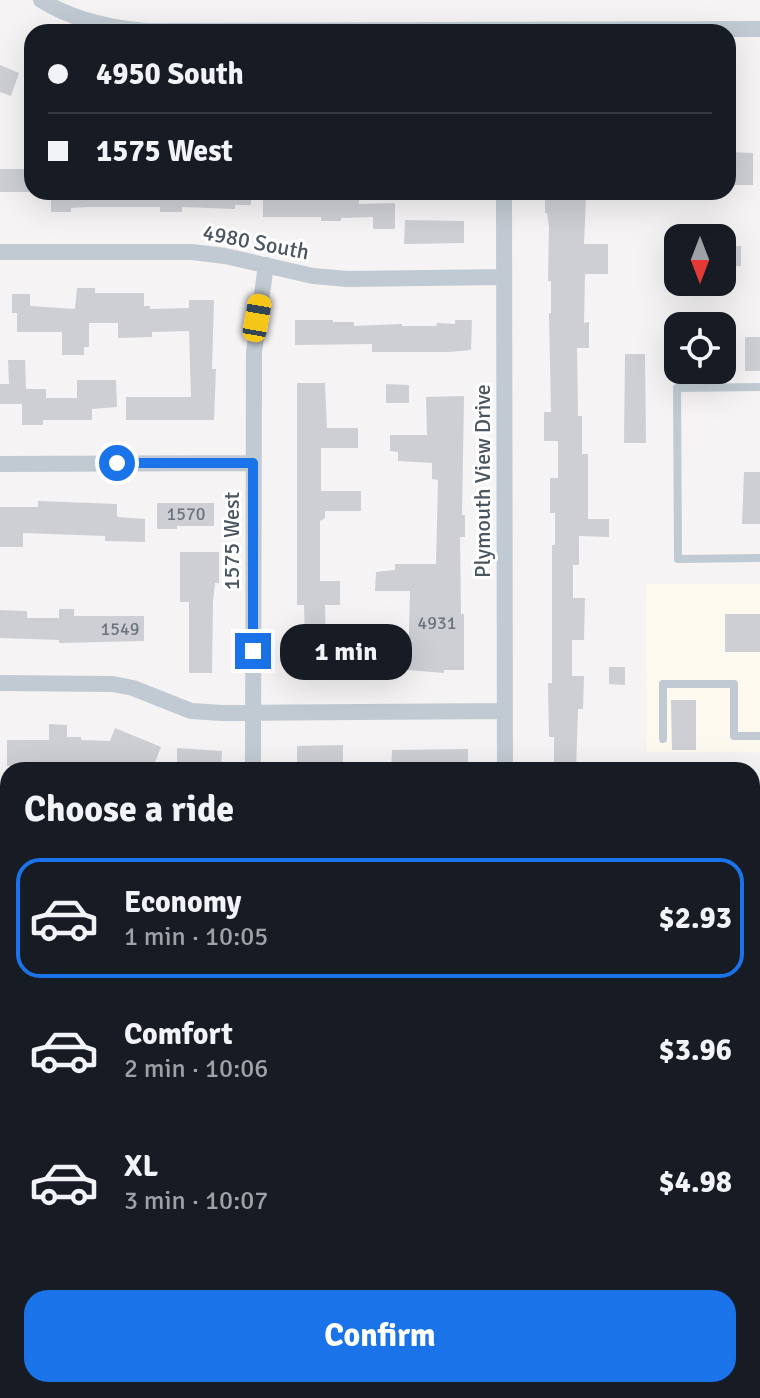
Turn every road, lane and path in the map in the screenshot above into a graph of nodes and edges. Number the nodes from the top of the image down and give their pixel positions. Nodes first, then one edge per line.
1 (41, 0) edge
2 (100, 24) edge
3 (736, 29) edge
4 (760, 29) edge
5 (504, 200) edge
6 (0, 252) edge
7 (266, 265) junction
8 (504, 277) junction
9 (760, 387) edge
10 (253, 463) junction
11 (0, 464) edge
12 (760, 558) edge
13 (0, 683) edge
14 (504, 711) junction
15 (253, 714) junction
16 (760, 736) edge
17 (663, 739) dead end
18 (253, 762) edge
19 (505, 762) edge

1 - 2 street
3 - 4 street
5 - 8 street, Plymouth View Drive
6 - 7 street, 4980 South
7 - 8 street, 4980 South
7 - 10 street, 1575 West
8 - 14 street, Plymouth View Drive
9 - 12 lane
10 - 11 street
10 - 15 street, 1575 West
13 - 15 street
14 - 15 street
14 - 19 street, Plymouth View Drive
15 - 18 street, 1575 West
16 - 17 lane

